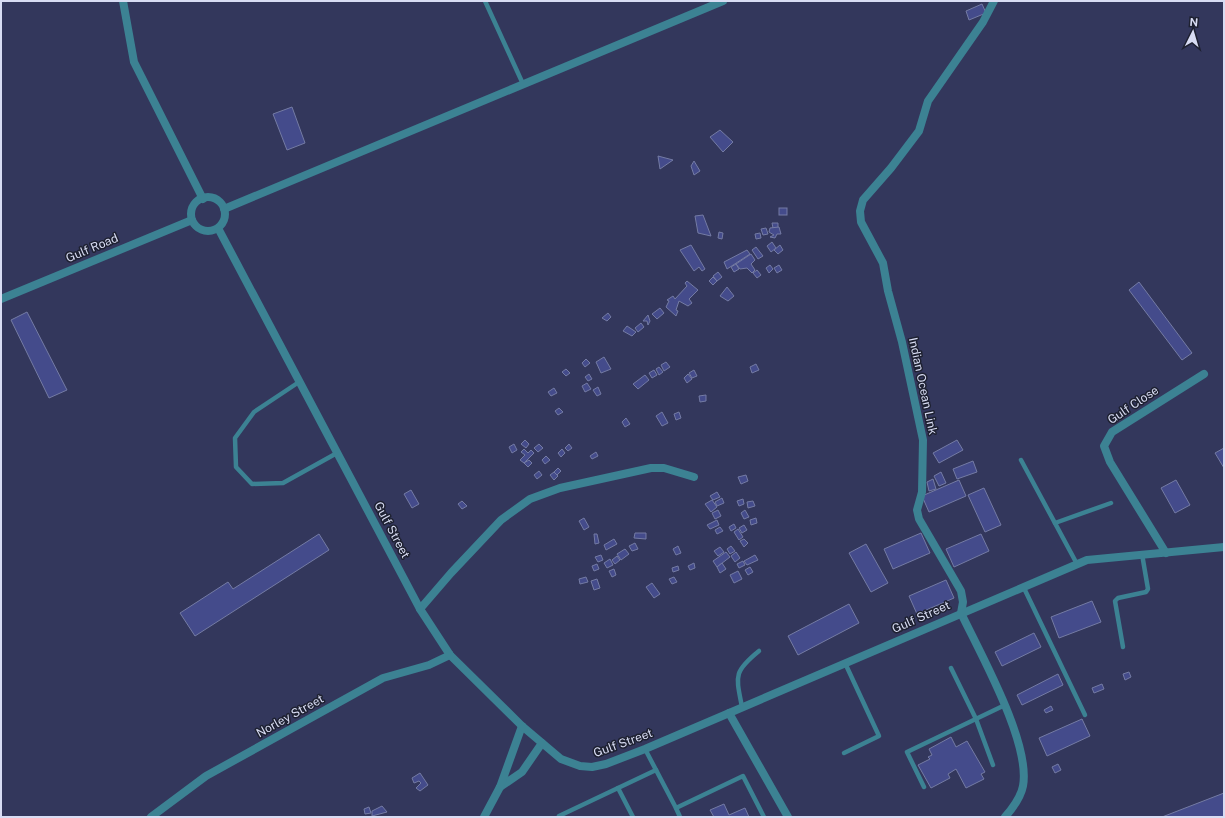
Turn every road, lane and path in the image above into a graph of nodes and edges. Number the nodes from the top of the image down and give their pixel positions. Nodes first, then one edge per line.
1 (123, 1) edge
2 (485, 1) edge
3 (723, 1) edge
4 (994, 1) edge
5 (523, 84) junction
6 (203, 199) junction
7 (224, 209) junction
8 (192, 220) junction
9 (218, 228) junction
10 (1, 299) edge
11 (1204, 374) dead end
12 (300, 382) junction
13 (337, 453) junction
14 (1021, 460) dead end
15 (694, 477) dead end
16 (1111, 503) dead end
17 (1055, 523) junction
18 (1224, 547) edge
19 (1166, 553) junction
20 (1142, 554) junction
21 (1077, 564) junction
22 (1024, 586) junction
23 (420, 609) junction
24 (961, 613) junction
25 (1123, 648) dead end
26 (759, 651) dead end
27 (450, 655) junction
28 (845, 663) junction
29 (951, 668) dead end
30 (1004, 706) junction
31 (742, 707) junction
32 (729, 713) junction
33 (1085, 715) dead end
34 (976, 719) junction
35 (522, 726) junction
36 (542, 743) junction
37 (645, 748) junction
38 (844, 753) dead end
39 (993, 765) dead end
40 (656, 770) junction
41 (500, 787) junction
42 (924, 787) dead end
43 (618, 788) junction
44 (676, 808) junction
45 (559, 816) dead end
46 (151, 817) edge
47 (484, 817) edge
48 (632, 817) edge
49 (680, 817) edge
50 (764, 817) edge
51 (788, 817) edge
52 (1005, 817) edge

1 - 6 street
2 - 5 lane
3 - 5 street
4 - 24 street, Indian Ocean Link
5 - 7 street
6 - 7 street
6 - 8 street
7 - 9 street
8 - 9 street
8 - 10 street, Gulf Road
9 - 12 street, Gulf Street
11 - 19 street, Gulf Close
12 - 13 street, Gulf Street
12 - 13 lane
13 - 23 street, Gulf Street
14 - 17 lane
15 - 23 street
16 - 17 lane
17 - 21 lane
18 - 19 street, Gulf Street
19 - 20 street, Gulf Street
20 - 21 street, Gulf Street
20 - 25 lane
21 - 22 street, Gulf Street
22 - 24 street, Gulf Street
22 - 33 lane
23 - 27 street, Gulf Street
24 - 28 street, Gulf Street
24 - 30 street, Indian Ocean Link
26 - 31 lane
27 - 35 street, Gulf Street
27 - 46 street, Norley Street
28 - 31 street, Gulf Street
28 - 38 lane
29 - 34 lane
30 - 34 lane
30 - 52 street, Indian Ocean Link
31 - 32 street, Gulf Street
32 - 37 street, Gulf Street
32 - 51 street
34 - 39 lane
34 - 42 lane
35 - 36 street, Gulf Street
35 - 41 street
36 - 37 street, Gulf Street
36 - 41 street
37 - 40 lane
40 - 43 lane
40 - 44 lane
41 - 47 street
43 - 45 lane
43 - 48 lane
44 - 49 lane
44 - 50 lane

